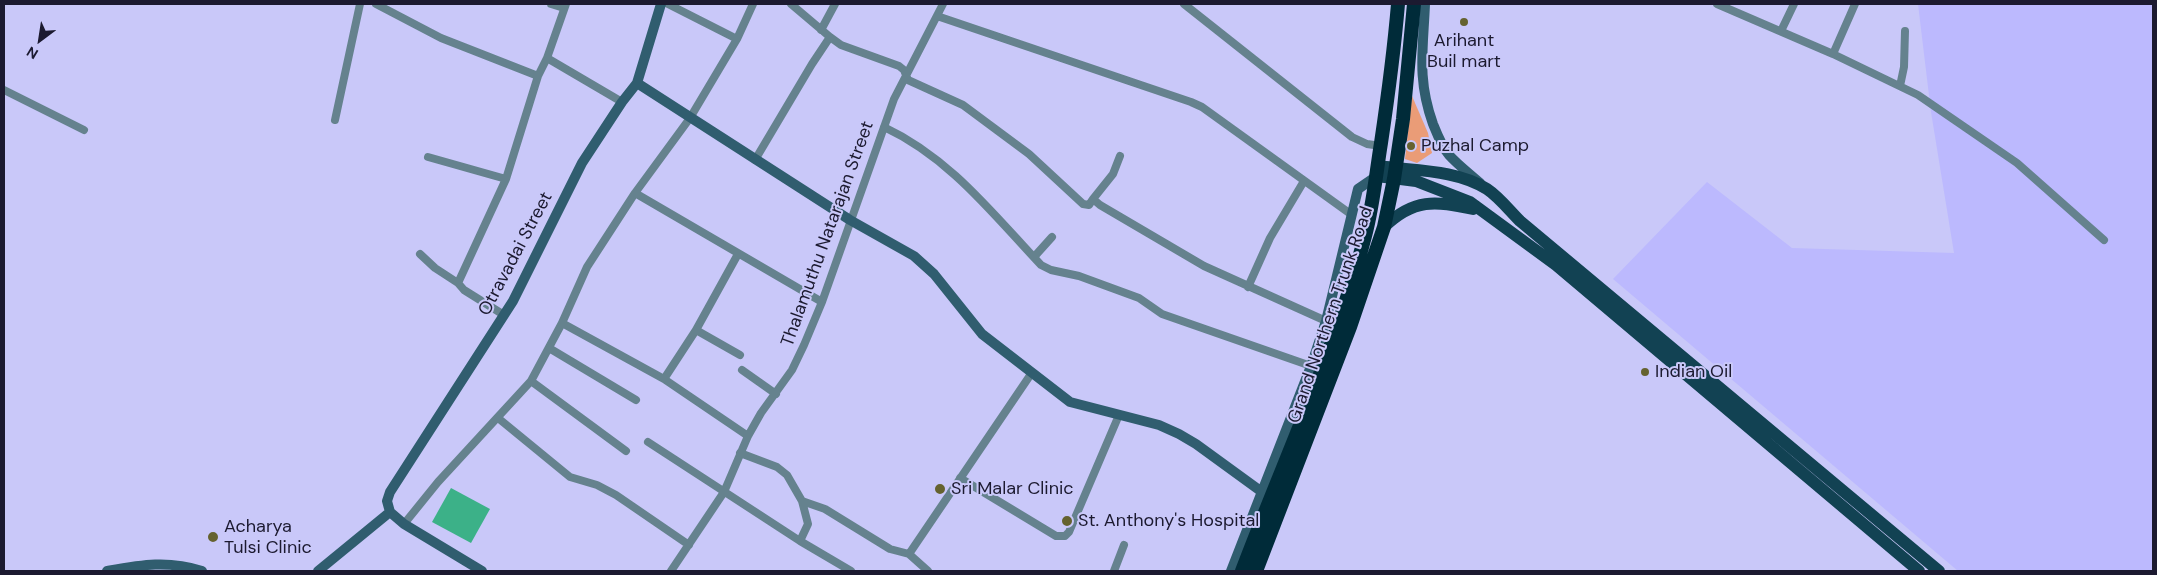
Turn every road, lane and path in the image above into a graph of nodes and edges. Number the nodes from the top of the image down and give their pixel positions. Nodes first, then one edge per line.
1 (360, 4) edge
2 (376, 4) edge
3 (551, 4) edge
4 (661, 4) edge
5 (668, 4) edge
6 (753, 4) edge
7 (791, 4) edge
8 (835, 4) edge
9 (943, 4) edge
10 (1184, 4) edge
11 (1398, 4) edge
12 (1414, 4) edge
13 (1425, 4) edge
14 (1717, 4) edge
15 (1794, 4) edge
16 (1855, 4) edge
17 (565, 6) edge
18 (1734, 7) edge
19 (937, 16) junction
20 (821, 30) junction
21 (1781, 31) junction
22 (1905, 31) dead end
23 (830, 38) junction
24 (737, 39) junction
25 (1833, 54) junction
26 (547, 58) junction
27 (538, 76) junction
28 (906, 76) junction
29 (637, 83) junction
30 (1900, 86) junction
31 (4, 90) edge
32 (622, 102) junction
33 (690, 118) junction
34 (334, 120) dead end
35 (884, 127) junction
36 (84, 130) dead end
37 (1380, 146) junction
38 (1120, 156) dead end
39 (428, 157) dead end
40 (755, 160) junction
41 (1378, 171) junction
42 (1395, 174) junction
43 (506, 179) junction
44 (1304, 181) junction
45 (1486, 189) junction
46 (635, 193) junction
47 (1093, 200) junction
48 (1485, 214) junction
49 (1352, 215) junction
50 (850, 220) junction
51 (1384, 227) junction
52 (1052, 237) dead end
53 (2104, 240) dead end
54 (420, 254) dead end
55 (738, 254) junction
56 (1034, 257) junction
57 (458, 283) junction
58 (1248, 287) junction
59 (822, 302) junction
60 (504, 315) junction
61 (1326, 322) junction
62 (562, 324) junction
63 (696, 330) junction
64 (549, 348) junction
65 (740, 355) dead end
66 (1310, 366) junction
67 (742, 370) dead end
68 (1031, 374) junction
69 (664, 379) junction
70 (531, 381) junction
71 (776, 394) junction
72 (636, 400) dead end
73 (1119, 415) junction
74 (498, 418) junction
75 (748, 436) junction
76 (648, 442) dead end
77 (626, 451) dead end
78 (740, 453) junction
79 (960, 478) junction
80 (724, 492) junction
81 (1262, 492) junction
82 (802, 501) junction
83 (390, 512) junction
84 (404, 524) junction
85 (800, 541) junction
86 (690, 545) junction
87 (1124, 545) dead end
88 (910, 554) junction
89 (125, 570) edge
90 (107, 571) edge
91 (202, 571) edge
92 (318, 571) edge
93 (482, 571) edge
94 (671, 571) edge
95 (851, 571) edge
96 (928, 571) edge
97 (1114, 571) edge
98 (1231, 571) edge
99 (1242, 571) edge
100 (1256, 571) edge
101 (1919, 571) edge
102 (1939, 571) edge

1 - 34 street
2 - 27 street
3 - 17 street
4 - 29 street, Otravadai Street
5 - 24 street
6 - 24 street
7 - 20 street
8 - 20 street
9 - 19 street, Thalamuthu Natarajan Street
10 - 37 street
11 - 37 highway, Grand Northern Trunk Road
12 - 42 highway, Grand Northern Trunk Road
13 - 45 street
14 - 18 street
15 - 21 street
16 - 25 street
17 - 26 street
18 - 21 street
19 - 28 street, Thalamuthu Natarajan Street
19 - 44 street
20 - 23 street
21 - 25 street
22 - 30 street
23 - 28 street
23 - 40 street
24 - 33 street
25 - 30 street
26 - 27 street
26 - 32 street
27 - 43 street
28 - 35 street, Thalamuthu Natarajan Street
28 - 47 street
29 - 32 street, Otravadai Street
29 - 33 street
30 - 53 street
31 - 36 street
32 - 60 street, Otravadai Street
33 - 40 street
33 - 46 street
35 - 50 street, Thalamuthu Natarajan Street
35 - 56 street
37 - 41 highway, Grand Northern Trunk Road
38 - 47 street
39 - 43 street
40 - 50 street
41 - 42 main road
41 - 49 street
41 - 99 highway, Grand Northern Trunk Road
42 - 45 main road
42 - 48 main road
42 - 51 highway, Grand Northern Trunk Road
43 - 57 street
44 - 49 street
44 - 58 street
45 - 102 main road
46 - 55 street
46 - 62 street
47 - 58 street
48 - 51 main road
48 - 101 main road
49 - 61 street
50 - 59 street, Thalamuthu Natarajan Street
50 - 68 street
51 - 100 highway, Grand Northern Trunk Road
52 - 56 street
54 - 57 street
55 - 59 street
55 - 63 street
56 - 66 street
57 - 60 street
58 - 61 street
59 - 71 street, Thalamuthu Natarajan Street
60 - 83 street, Otravadai Street
61 - 66 street
62 - 64 street
62 - 69 street
63 - 65 street
63 - 69 street
64 - 70 street
64 - 72 street
66 - 81 street
67 - 71 street
68 - 73 street
68 - 79 street
69 - 75 street
70 - 74 street
70 - 77 street
71 - 75 street, Thalamuthu Natarajan Street
73 - 79 street
73 - 81 street
74 - 84 street
74 - 86 street
75 - 78 street, Thalamuthu Natarajan Street
76 - 80 street
78 - 80 street, Thalamuthu Natarajan Street
78 - 82 street
79 - 88 street
80 - 85 street
80 - 86 street, Thalamuthu Natarajan Street
81 - 98 street
82 - 85 street
82 - 88 street
83 - 84 street
83 - 92 street
84 - 93 street
85 - 95 street
86 - 94 street, Thalamuthu Natarajan Street
87 - 97 street
88 - 96 street
89 - 90 street
89 - 91 street

